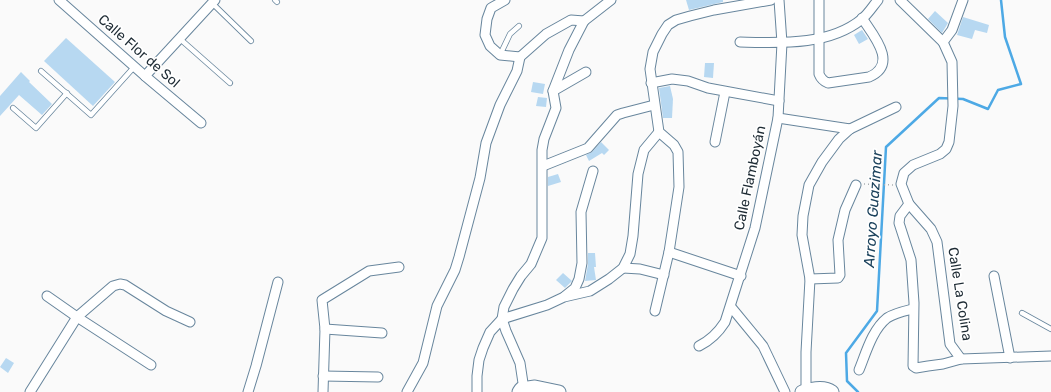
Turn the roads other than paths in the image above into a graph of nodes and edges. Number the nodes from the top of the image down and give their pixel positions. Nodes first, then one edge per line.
1 (59, 0) edge
2 (505, 0) edge
3 (609, 0) edge
4 (771, 0) edge
5 (779, 0) edge
6 (819, 0) edge
7 (878, 0) edge
8 (900, 0) edge
9 (963, 0) edge
10 (214, 2) edge
11 (862, 18) junction
12 (584, 21) junction
13 (519, 26) dead end
14 (179, 38) junction
15 (819, 38) junction
16 (251, 41) dead end
17 (740, 42) dead end
18 (943, 42) junction
19 (782, 43) junction
20 (500, 55) junction
21 (520, 57) junction
22 (135, 66) junction
23 (42, 71) dead end
24 (586, 72) dead end
25 (145, 76) junction
26 (651, 82) junction
27 (230, 83) dead end
28 (553, 91) junction
29 (725, 92) junction
30 (67, 93) junction
31 (779, 101) junction
32 (654, 105) junction
33 (896, 107) dead end
34 (13, 108) dead end
35 (778, 118) junction
36 (201, 122) dead end
37 (850, 129) junction
38 (659, 132) junction
39 (715, 142) dead end
40 (543, 166) junction
41 (593, 171) dead end
42 (856, 185) road end
43 (909, 204) junction
44 (669, 252) junction
45 (399, 267) dead end
46 (623, 268) junction
47 (664, 275) junction
48 (741, 276) junction
49 (994, 276) dead end
50 (810, 279) junction
51 (278, 282) dead end
52 (48, 296) dead end
53 (564, 297) junction
54 (731, 307) junction
55 (913, 309) junction
56 (655, 311) dead end
57 (1022, 312) dead end
58 (77, 317) junction
59 (502, 319) junction
60 (190, 322) dead end
61 (326, 329) junction
62 (1051, 329) edge
63 (382, 333) dead end
64 (699, 346) dead end
65 (1051, 356) edge
66 (1010, 358) junction
67 (961, 360) junction
68 (151, 365) dead end
69 (859, 370) dead end
70 (323, 376) junction
71 (378, 377) dead end
72 (520, 391) edge
73 (804, 391) edge
74 (30, 392) edge
75 (248, 392) edge
76 (323, 392) edge
77 (407, 392) edge
78 (478, 392) edge
79 (558, 392) edge
80 (785, 392) edge
81 (832, 392) edge

1 - 22 street, Calle Flor de Sol
2 - 20 street
3 - 12 street
4 - 26 street
5 - 19 street, Calle Flamboyán
6 - 15 street
7 - 11 street
8 - 18 street, Calle La Colina
9 - 18 street
10 - 14 street
10 - 16 lane
11 - 15 street
11 - 15 street
12 - 21 street
12 - 28 street
13 - 20 lane
14 - 25 street
14 - 27 lane
15 - 19 street
17 - 19 street
18 - 43 street, Calle La Colina
19 - 31 street, Calle Flamboyán
20 - 21 street
21 - 77 street
22 - 25 street, Calle Flor de Sol
22 - 30 lane
23 - 30 lane
24 - 28 street
25 - 36 street, Calle Flor de Sol
26 - 29 street
26 - 32 street
28 - 40 street
29 - 31 street
29 - 39 street
30 - 34 lane
31 - 35 street, Calle Flamboyán
32 - 38 street
32 - 40 street
33 - 37 street
35 - 37 street
35 - 48 street, Calle Flamboyán
37 - 50 street
38 - 44 street
38 - 46 street
40 - 59 street
41 - 53 street
42 - 50 street
43 - 55 street
43 - 67 street, Calle La Colina
44 - 47 street
44 - 48 street
45 - 61 street
46 - 47 street
46 - 53 street
47 - 56 street
48 - 54 street, Calle Flamboyán
49 - 66 street
50 - 73 street
51 - 75 street
52 - 58 street
53 - 59 street
54 - 64 street, Calle Flamboyán
54 - 80 street
55 - 67 street
55 - 69 street
57 - 62 lane
58 - 60 street
58 - 68 street
58 - 74 street
59 - 72 street
59 - 78 street
61 - 63 street
61 - 70 street
65 - 66 street
66 - 67 street
70 - 71 street
70 - 76 street
72 - 79 street
73 - 81 street

